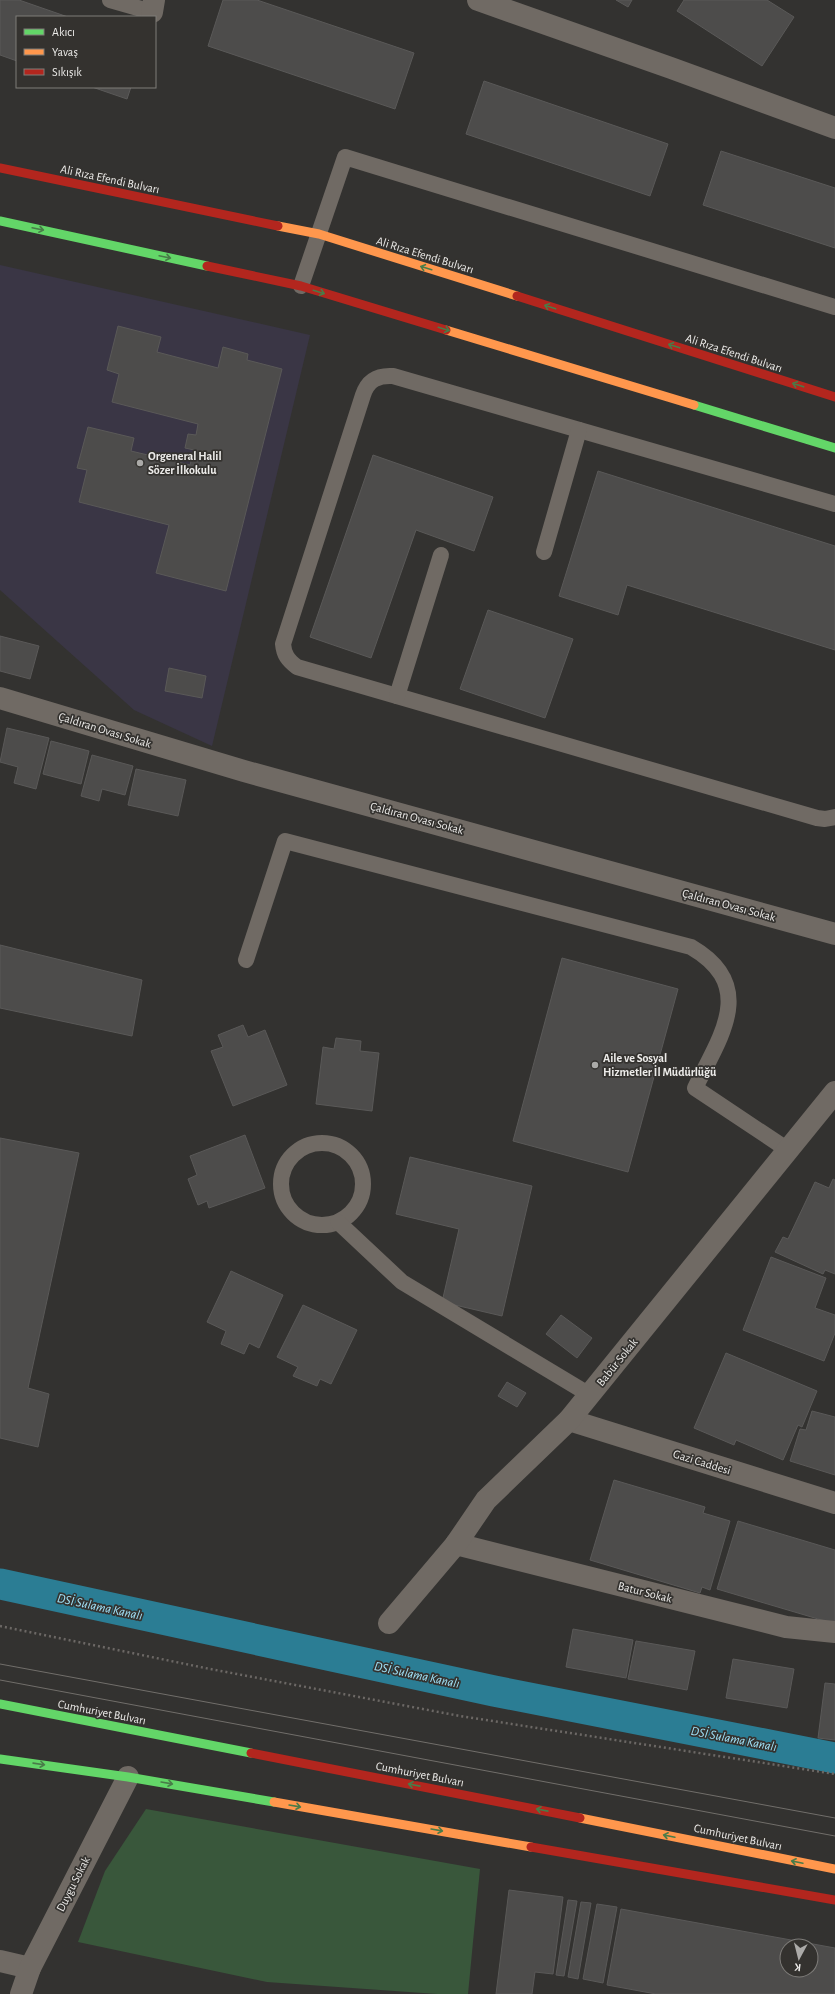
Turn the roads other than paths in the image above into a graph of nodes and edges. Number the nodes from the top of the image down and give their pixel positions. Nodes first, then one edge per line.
1 (110, 0) edge
2 (478, 0) edge
3 (153, 6) edge
4 (835, 128) edge
5 (0, 168) edge
6 (0, 221) edge
7 (319, 234) junction
8 (301, 286) junction
9 (835, 307) edge
10 (835, 397) edge
11 (580, 430) junction
12 (835, 448) edge
13 (835, 504) edge
14 (544, 552) dead end
15 (441, 555) dead end
16 (398, 696) junction
17 (0, 698) edge
18 (835, 817) edge
19 (835, 934) edge
20 (246, 960) dead end
21 (835, 1092) edge
22 (788, 1150) junction
23 (338, 1222) junction
24 (590, 1395) junction
25 (569, 1420) junction
26 (835, 1503) edge
27 (456, 1544) junction
28 (389, 1623) dead end
29 (835, 1632) edge
30 (0, 1704) edge
31 (0, 1759) edge
32 (128, 1776) junction
33 (835, 1870) edge
34 (835, 1900) edge
35 (0, 1961) edge
36 (30, 1968) junction
37 (21, 1994) edge

1 - 3 lane
2 - 4 street
5 - 7 main road, Ali Rıza Efendi Bulvarı
6 -> 8 main road
7 - 8 lane
7 - 9 lane
10 -> 7 main road, Ali Rıza Efendi Bulvarı
8 -> 12 main road
11 - 13 lane
11 - 14 lane
11 - 16 lane
15 - 16 lane
16 - 18 lane
17 - 19 street, Çaldıran Ovası Sokak
20 - 22 lane
21 - 22 street, Babür Sokak
22 - 24 street, Babür Sokak
23 - 23 lane
23 - 24 lane
24 - 25 street, Babür Sokak
25 - 26 street, Gazi Caddesi
25 - 27 street, Babür Sokak
27 - 28 street, Babür Sokak
27 - 29 street, Batur Sokak
33 -> 30 main road, Cumhuriyet Bulvarı
31 -> 32 main road
32 -> 34 main road
32 - 36 street, Duygu Sokak
35 - 36 street
36 - 37 street, Duygu Sokak

